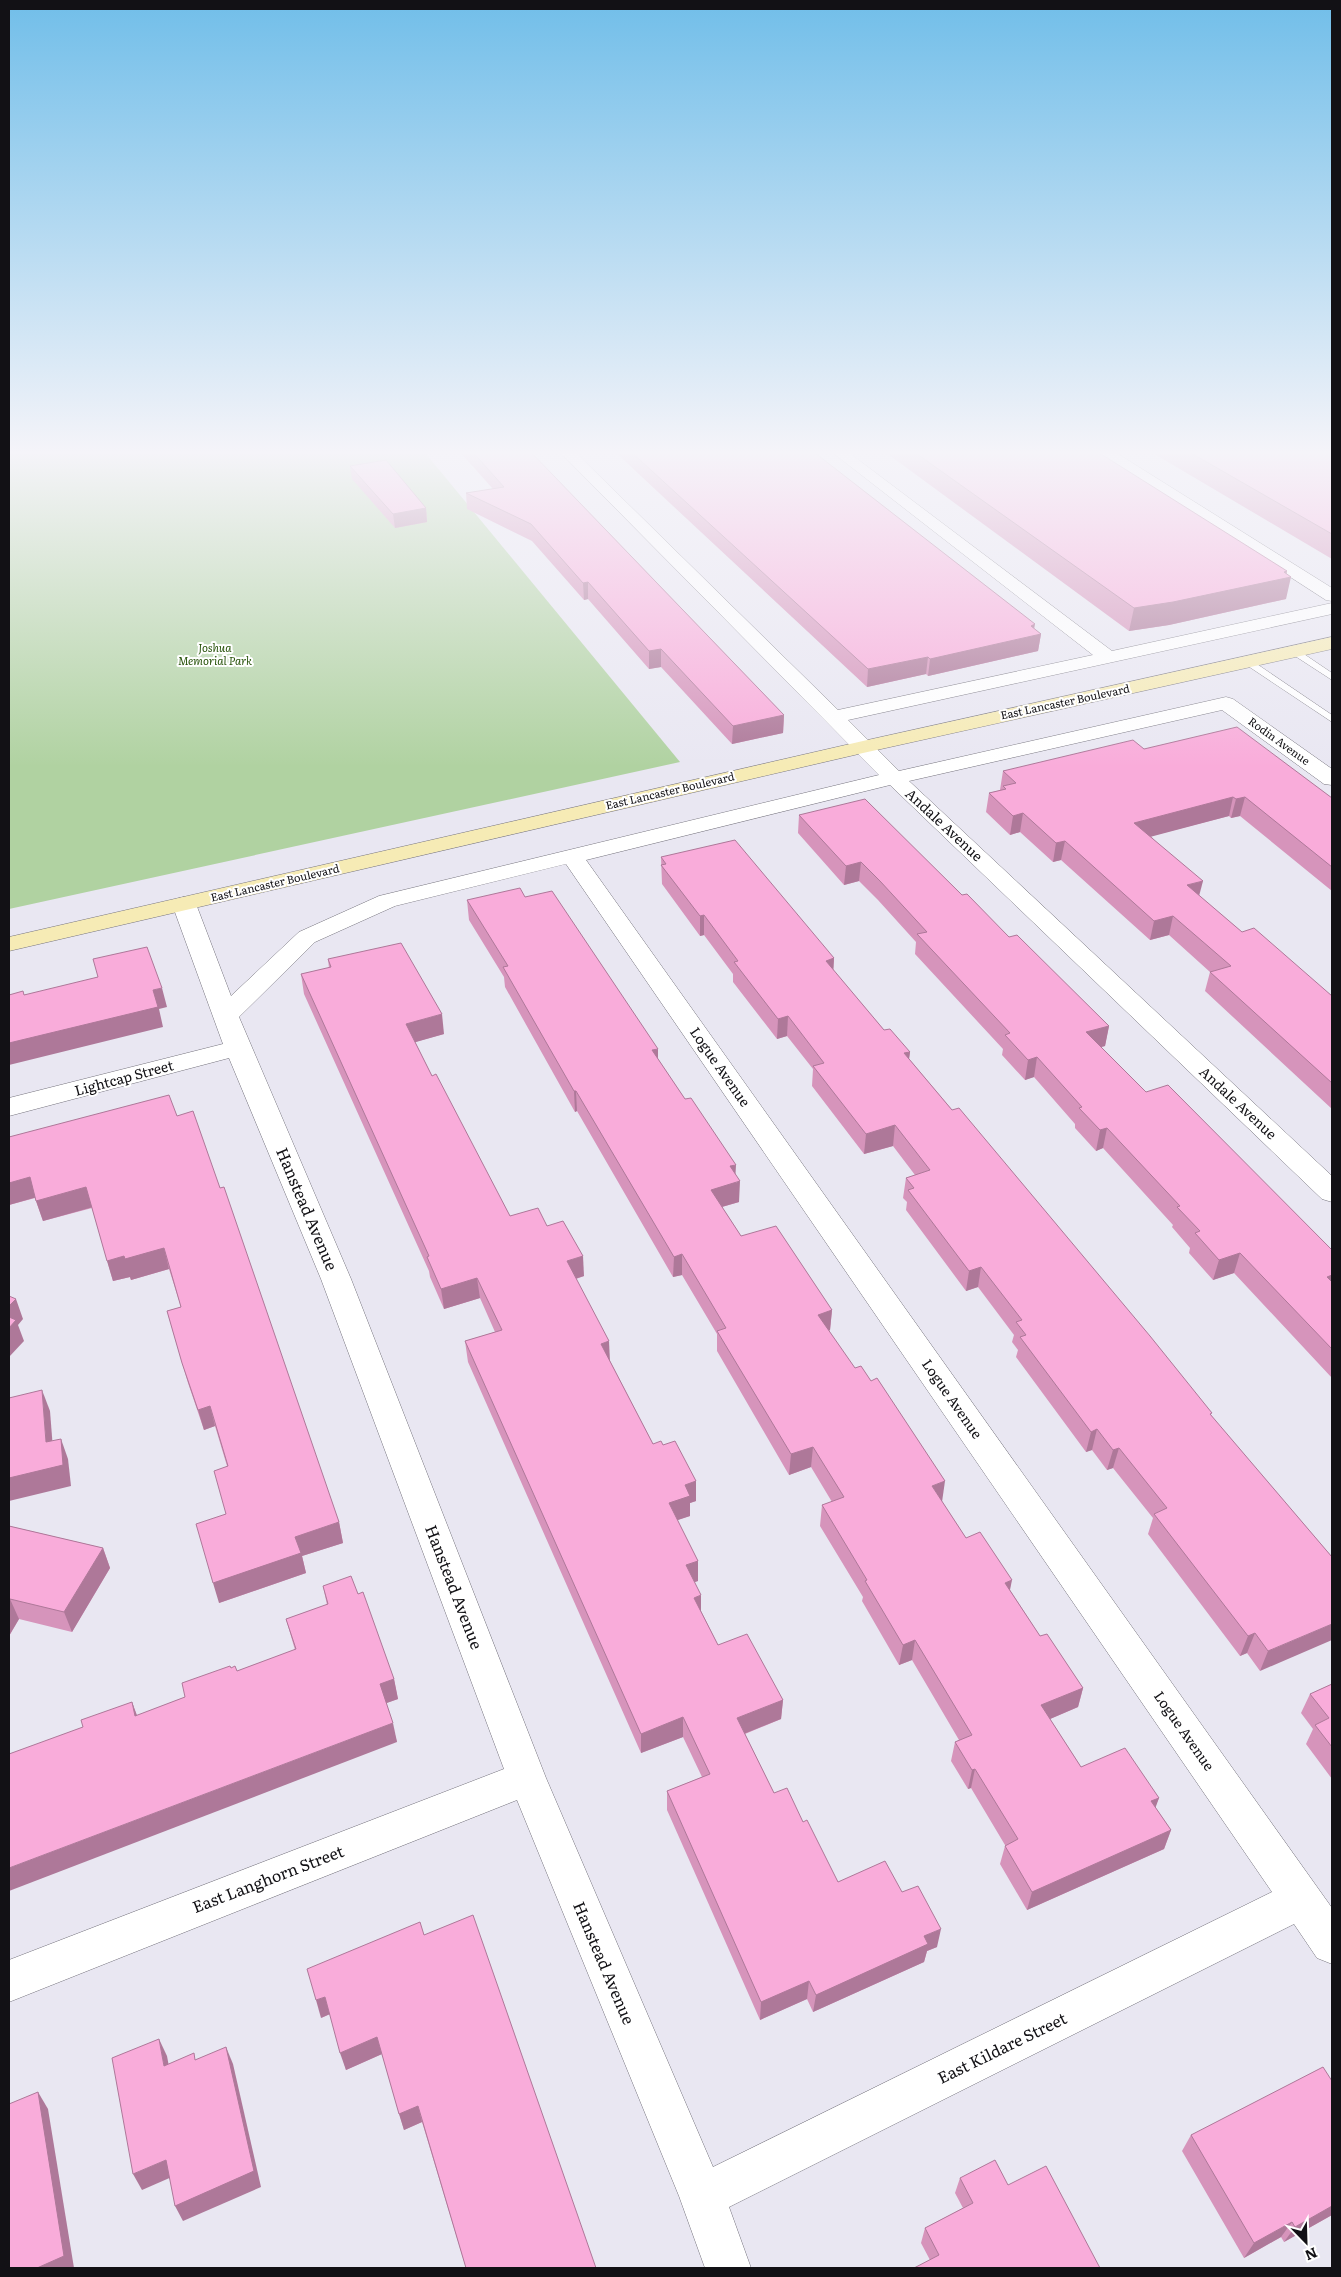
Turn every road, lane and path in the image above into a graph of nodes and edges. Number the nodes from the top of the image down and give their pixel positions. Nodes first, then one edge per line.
1 (671, 555) edge
2 (974, 555) edge
3 (1268, 555) edge
4 (1332, 596) edge
5 (1332, 608) edge
6 (1332, 643) edge
7 (1295, 652) junction
8 (1108, 657) junction
9 (1248, 662) junction
10 (1332, 677) edge
11 (835, 718) junction
12 (1332, 719) edge
13 (863, 747) junction
14 (894, 778) junction
15 (1332, 779) edge
16 (571, 855) junction
17 (184, 904) junction
18 (9, 944) edge
19 (226, 1015) junction
20 (238, 1048) junction
21 (9, 1108) edge
22 (1332, 1192) edge
23 (527, 1778) junction
24 (1302, 1899) junction
25 (1332, 1943) edge
26 (9, 1981) edge
27 (702, 2196) junction
28 (728, 2268) edge

1 - 11 street, Andale Avenue
2 - 8 street
3 - 4 street
5 - 8 street
6 - 7 main road, East Lancaster Boulevard
7 - 9 main road, East Lancaster Boulevard
7 - 10 lane
8 - 11 street
9 - 12 lane
9 - 13 main road, East Lancaster Boulevard
11 - 13 street, Andale Avenue
13 - 14 street, Andale Avenue
13 - 17 main road, East Lancaster Boulevard
14 - 15 street, Rodin Avenue
14 - 16 street
14 - 22 street, Andale Avenue
16 - 19 street
16 - 24 street, Logue Avenue
17 - 18 main road, East Lancaster Boulevard
17 - 19 street, Hanstead Avenue
19 - 20 street, Hanstead Avenue
20 - 21 street, Lightcap Street
20 - 23 street, Hanstead Avenue
23 - 26 street, East Langhorn Street
23 - 27 street, Hanstead Avenue
24 - 25 street, Logue Avenue
24 - 27 street, East Kildare Street
27 - 28 street, Hanstead Avenue

